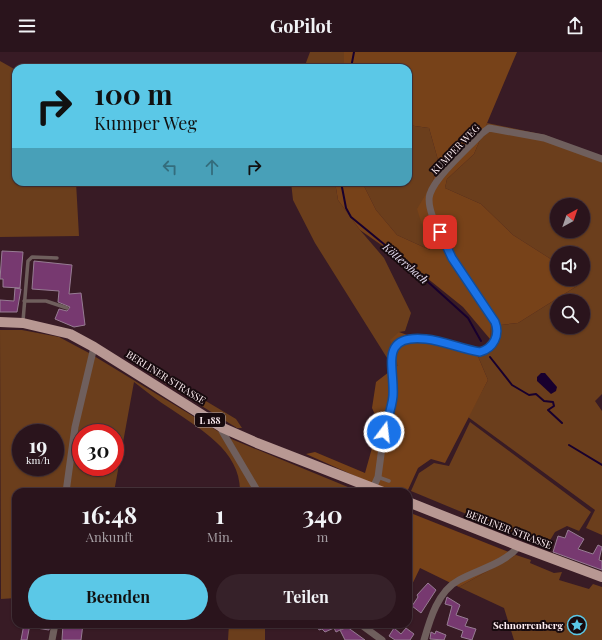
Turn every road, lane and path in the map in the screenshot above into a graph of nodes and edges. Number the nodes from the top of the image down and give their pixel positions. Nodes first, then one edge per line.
1 (602, 159) edge
2 (57, 258) dead end
3 (24, 301) junction
4 (67, 308) dead end
5 (0, 322) edge
6 (23, 323) junction
7 (94, 347) junction
8 (223, 428) junction
9 (378, 477) junction
10 (389, 481) dead end
11 (67, 488) edge
12 (256, 488) edge
13 (373, 488) joint
14 (412, 504) edge
15 (518, 546) junction
16 (602, 577) edge
17 (54, 628) edge
18 (366, 628) edge
19 (52, 640) edge
20 (382, 640) edge
21 (424, 640) edge

1 - 9 street, KUMPER WEG
2 - 3 lane
3 - 4 lane
3 - 6 lane
5 - 6 main road, BERLINER STRASSE / L 188
6 - 7 main road, BERLINER STRASSE / L 188
7 - 8 main road, BERLINER STRASSE / L 188
7 - 11 street
8 - 12 street
8 - 13 main road, BERLINER STRASSE / L 188
9 - 10 lane
9 - 13 street, KUMPER WEG
14 - 15 main road, BERLINER STRASSE
15 - 16 main road, BERLINER STRASSE
15 - 21 street
17 - 19 street
18 - 20 street

